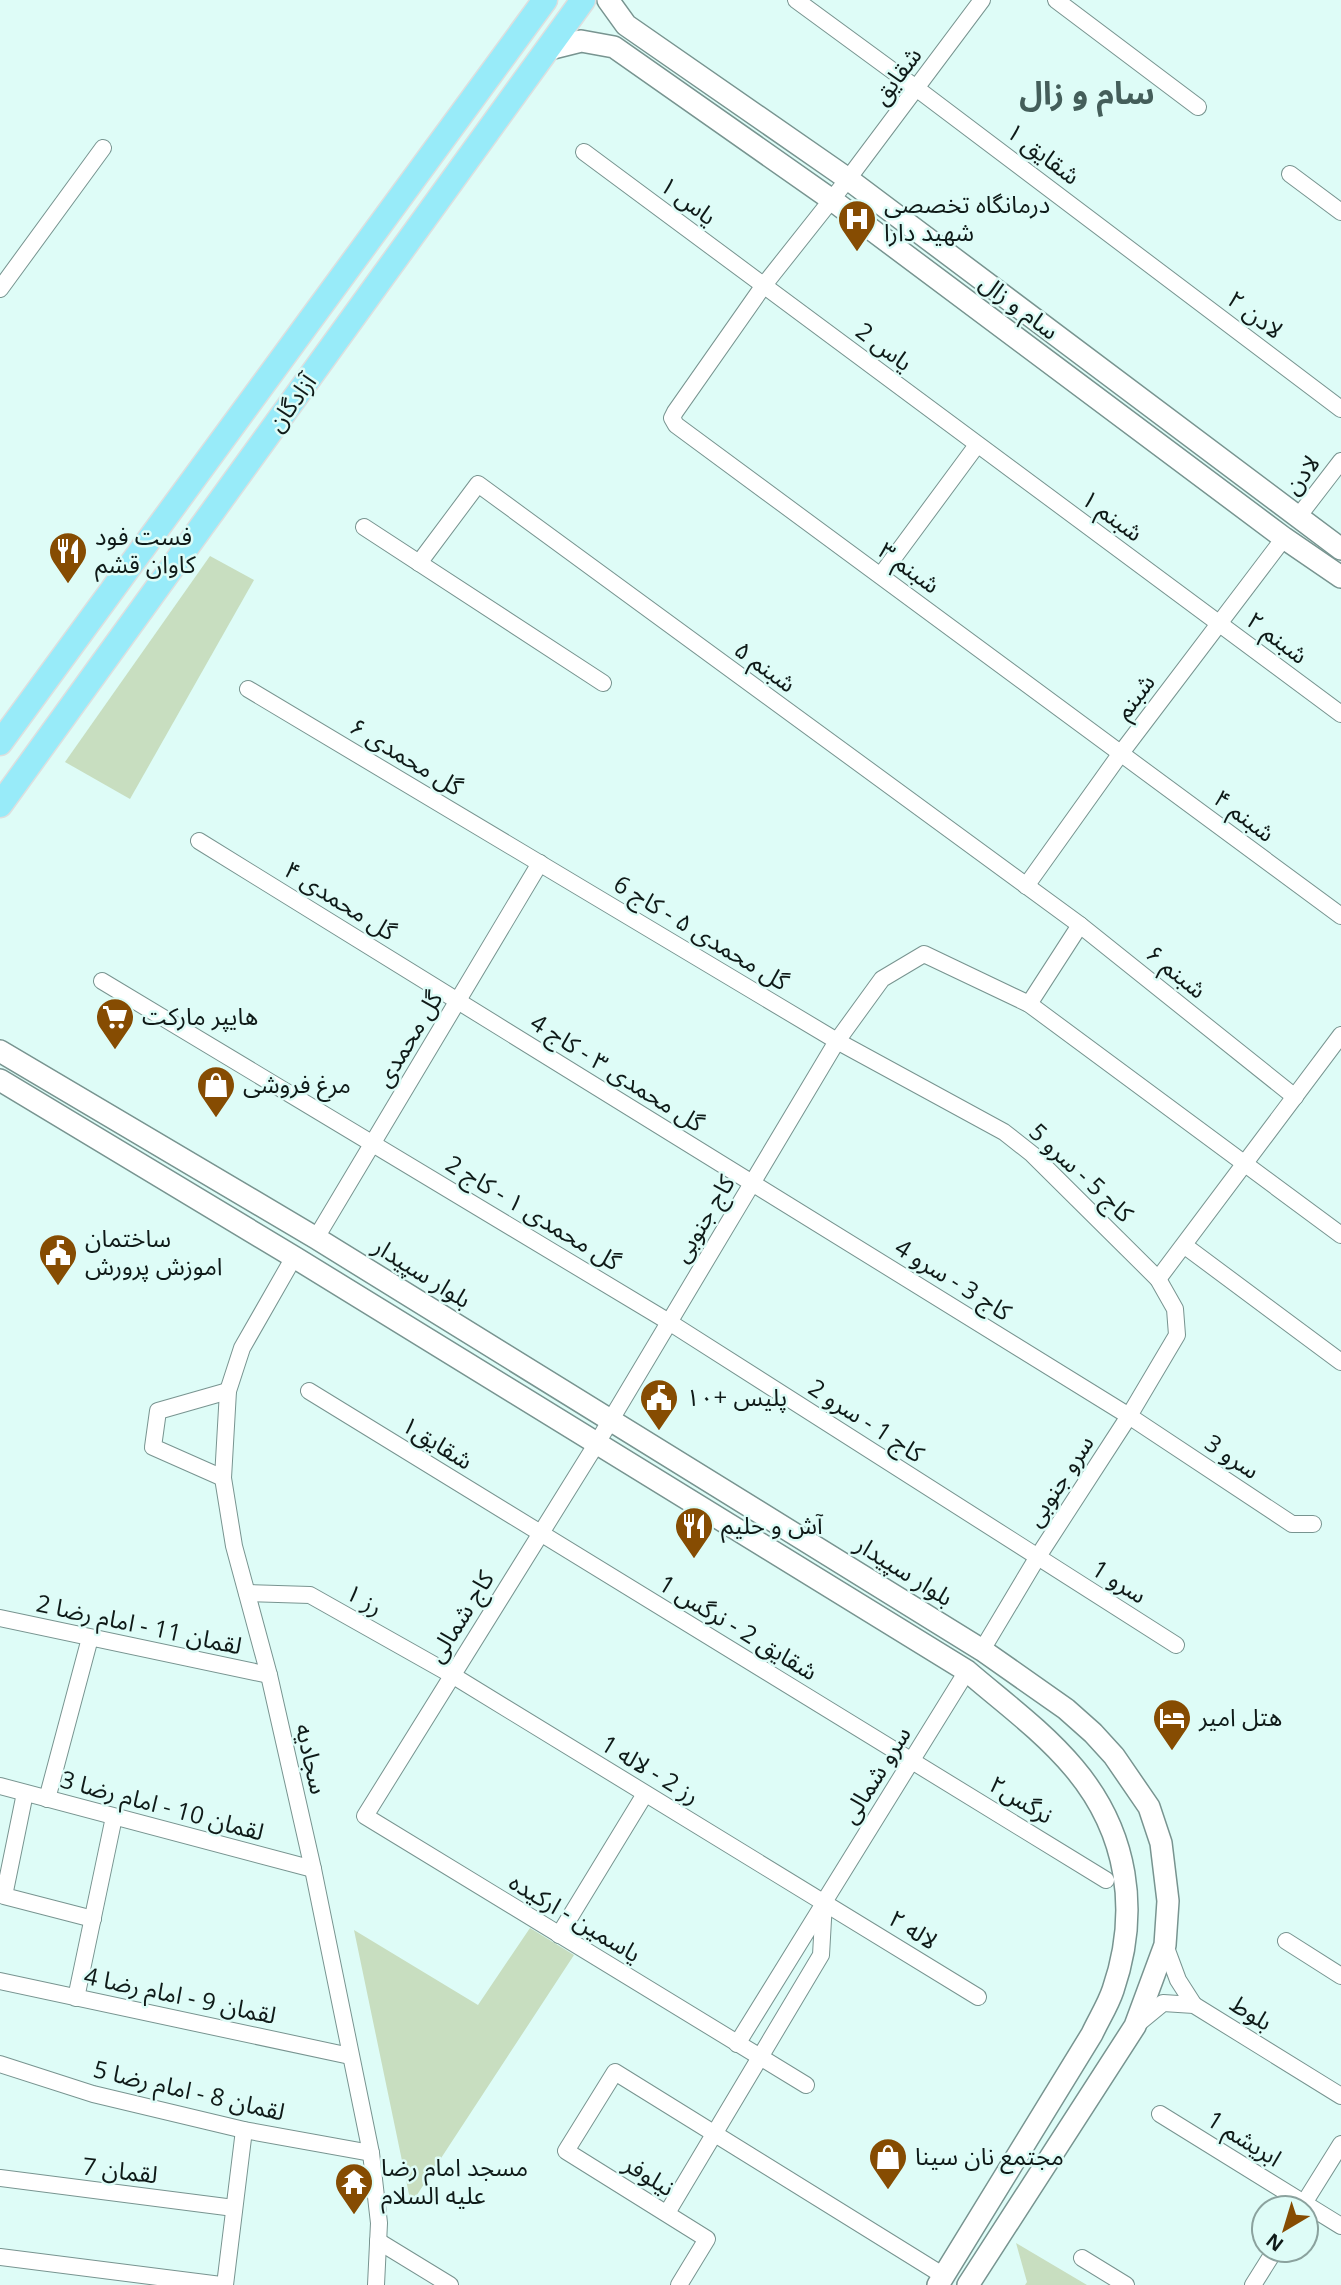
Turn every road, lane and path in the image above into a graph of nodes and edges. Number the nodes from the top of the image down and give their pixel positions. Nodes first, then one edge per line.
1 (545, 0) edge
2 (583, 0) edge
3 (608, 0) edge
4 (796, 0) edge
5 (982, 0) edge
6 (1056, 0) edge
7 (549, 49) junction
8 (916, 88) junction
9 (1198, 107) dead end
10 (103, 148) dead end
11 (584, 152) dead end
12 (1290, 174) dead end
13 (848, 179) junction
14 (832, 200) junction
15 (1341, 212) edge
16 (1142, 257) joint
17 (345, 274) junction
18 (764, 285) junction
19 (0, 289) edge
20 (372, 294) junction
21 (1341, 409) edge
22 (673, 418) joint
23 (978, 445) junction
24 (1341, 461) edge
25 (1298, 517) junction
26 (364, 527) dead end
27 (1284, 538) junction
28 (1341, 549) edge
29 (419, 563) junction
30 (881, 575) junction
31 (1341, 577) edge
32 (1220, 623) junction
33 (603, 683) dead end
34 (248, 689) dead end
35 (1341, 714) edge
36 (0, 743) edge
37 (1121, 753) junction
38 (0, 805) edge
39 (198, 841) dead end
40 (540, 863) junction
41 (1026, 886) junction
42 (1341, 916) edge
43 (1080, 925) junction
44 (102, 982) dead end
45 (458, 1001) junction
46 (1029, 1004) junction
47 (1341, 1035) edge
48 (837, 1041) junction
49 (0, 1051) edge
50 (0, 1080) edge
51 (1295, 1097) junction
52 (372, 1144) junction
53 (1246, 1164) junction
54 (752, 1183) junction
55 (1341, 1235) edge
56 (316, 1238) junction
57 (1185, 1246) junction
58 (294, 1258) junction
59 (1158, 1279) junction
60 (670, 1322) junction
61 (1177, 1335) joint
62 (1341, 1362) edge
63 (228, 1391) junction
64 (309, 1391) dead end
65 (1129, 1416) junction
66 (611, 1421) junction
67 (597, 1443) junction
68 (223, 1478) junction
69 (1313, 1524) dead end
70 (541, 1534) junction
71 (1037, 1558) junction
72 (247, 1593) junction
73 (0, 1618) edge
74 (90, 1638) junction
75 (1175, 1645) dead end
76 (982, 1650) junction
77 (967, 1671) junction
78 (269, 1675) junction
79 (452, 1675) junction
80 (912, 1760) junction
81 (0, 1786) edge
82 (25, 1793) junction
83 (645, 1794) junction
84 (47, 1799) junction
85 (365, 1816) joint
86 (114, 1817) junction
87 (313, 1869) junction
88 (1106, 1880) dead end
89 (824, 1902) junction
90 (93, 1919) junction
91 (559, 1935) junction
92 (1286, 1941) dead end
93 (1165, 1945) junction
94 (1341, 1976) edge
95 (0, 1981) edge
96 (76, 1997) junction
97 (978, 1997) dead end
98 (1194, 2005) junction
99 (1135, 2026) junction
100 (737, 2044) junction
101 (350, 2056) junction
102 (761, 2058) junction
103 (0, 2064) edge
104 (806, 2085) dead end
105 (1341, 2096) edge
106 (1160, 2114) dead end
107 (244, 2130) junction
108 (714, 2133) junction
109 (1341, 2144) edge
110 (371, 2153) junction
111 (0, 2178) edge
112 (1284, 2194) edge
113 (1310, 2194) edge
114 (234, 2208) junction
115 (667, 2213) junction
116 (1320, 2215) edge
117 (1341, 2226) edge
118 (378, 2241) junction
119 (0, 2257) edge
120 (1082, 2258) dead end
121 (1266, 2264) edge
122 (941, 2280) edge
123 (223, 2285) edge
124 (376, 2285) edge
125 (450, 2285) edge
126 (679, 2285) edge
127 (968, 2285) edge
128 (1126, 2285) edge
129 (1253, 2285) edge

1 - 17 main road, آزادگان
2 - 7 main road, آزادگان
3 - 13 street, سام و زال
4 - 8 street, شقایق ۱
5 - 8 street, شقایق
6 - 9 street
7 - 14 street, سام و زال
7 - 20 main road, آزادگان
8 - 13 street, شقایق
8 - 16 street, شقایق ۱
10 - 19 street
11 - 18 street, یاس ۱
12 - 15 street
13 - 14 street, شقایق
13 - 25 street, سام و زال
14 - 18 street, شقایق
14 - 27 street, سام و زال
16 - 21 street, لادن ۲
17 - 20 main road
17 - 36 main road, آزادگان
18 - 22 street, شقایق
18 - 23 street, یاس 2
20 - 38 main road, آزادگان
22 - 30 street, شبنم ۳
23 - 30 street
23 - 32 street, شبنم ۱
24 - 25 street, لادن
25 - 28 street, سام و زال
26 - 29 street
27 - 31 street, سام و زال
27 - 32 street, شبنم
29 - 33 street
29 - 41 street, شبنم ۵
30 - 37 street, شبنم ۳
32 - 35 street, شبنم ۲
32 - 37 street, شبنم
34 - 40 street, گل محمدی ۶
37 - 41 street, شبنم
37 - 42 street, شبنم ۴
39 - 45 street, گل محمدی ۴
40 - 45 street, گل محمدی
40 - 48 street, گل محمدی ۵ - کاج 6
41 - 43 street, شبنم ۶
43 - 46 street
43 - 51 street, شبنم ۶
44 - 52 street, گل محمدی ۱ - کاج 2
45 - 52 street, گل محمدی
45 - 54 street, گل محمدی ۳ - کاج 4
46 - 48 street, کاج جنوبی
46 - 53 street
47 - 51 street
48 - 54 street, کاج جنوبی
48 - 59 street, کاج 5 - سرو 5
49 - 56 street, بلوار سپیدار
50 - 58 street
51 - 53 street
52 - 56 street, گل محمدی
52 - 60 street, گل محمدی ۱ - کاج 2
53 - 55 street
53 - 57 street
54 - 60 street, کاج جنوبی
54 - 65 street, کاج 3 - سرو 4
56 - 66 street, بلوار سپیدار
57 - 59 street
57 - 62 street
58 - 63 street, سجادیه
58 - 67 street
59 - 61 street, کاج 5 - سرو 5
60 - 66 street, کاج جنوبی
60 - 71 street, کاج 1 - سرو 2
61 - 65 street, سرو جنوبی
63 - 68 street, سجادیه
63 - 68 street
64 - 70 street, شقایق۱
65 - 69 street, سرو 3
65 - 71 street, سرو جنوبی
66 - 67 street, کاج جنوبی
66 - 76 street, بلوار سپیدار
67 - 70 street, کاج شمالی
67 - 77 street
68 - 72 street, سجادیه
70 - 79 street, کاج شمالی
70 - 80 street, شقایق 2 - نرگس 1
71 - 75 street, سرو 1
71 - 76 street, سرو جنوبی
72 - 78 street, سجادیه
72 - 79 street, رز ۱
73 - 74 street, لقمان 11 - امام رضا 2
74 - 78 street, لقمان 11 - امام رضا 2
74 - 84 street
76 - 93 street, بلوار سپیدار
77 - 80 street, سرو شمالی
77 - 122 street
78 - 87 street, سجادیه
79 - 83 street, رز 2 - لاله 1
79 - 85 street, کاج شمالی
80 - 88 street, نرگس۲
80 - 89 street, سرو شمالی
81 - 82 street, لقمان 10 - امام رضا 3
82 - 84 street, لقمان 10 - امام رضا 3
82 - 90 street
83 - 89 street, رز 2 - لاله 1
83 - 91 street
84 - 86 street, لقمان 10 - امام رضا 3
85 - 91 street, یاسمین - ارکیده
86 - 87 street, لقمان 10 - امام رضا 3
86 - 90 street
87 - 101 street, سجادیه
89 - 97 street, لاله ۲
89 - 100 street, سرو شمالی
89 - 102 street, سرو شمالی
90 - 96 street
91 - 100 street, یاسمین - ارکیده
92 - 94 street
93 - 98 street
93 - 99 street, بلوار سپیدار
95 - 96 street, لقمان 9 - امام رضا 4
96 - 101 street, لقمان 9 - امام رضا 4
98 - 99 street, بلوط
98 - 105 street, بلوط
99 - 127 street, بلوار سپیدار
100 - 102 street, یاسمین - ارکیده
101 - 110 street, سجادیه
102 - 104 street, یاسمین - ارکیده
102 - 108 street, سرو شمالی
103 - 107 street, لقمان 8 - امام رضا 5
106 - 112 street, ابریشم 1
107 - 110 street, لقمان 8 - امام رضا 5
107 - 114 street
108 - 115 street, سرو شمالی
108 - 115 street, نیلوفر
108 - 122 street
109 - 113 street
110 - 118 street, سجادیه
111 - 114 street, لقمان 7
114 - 123 street
115 - 126 street, نیلوفر
116 - 117 street, ابریشم 1
118 - 124 street, سجادیه
118 - 125 street
119 - 123 street
120 - 128 street
121 - 129 street

